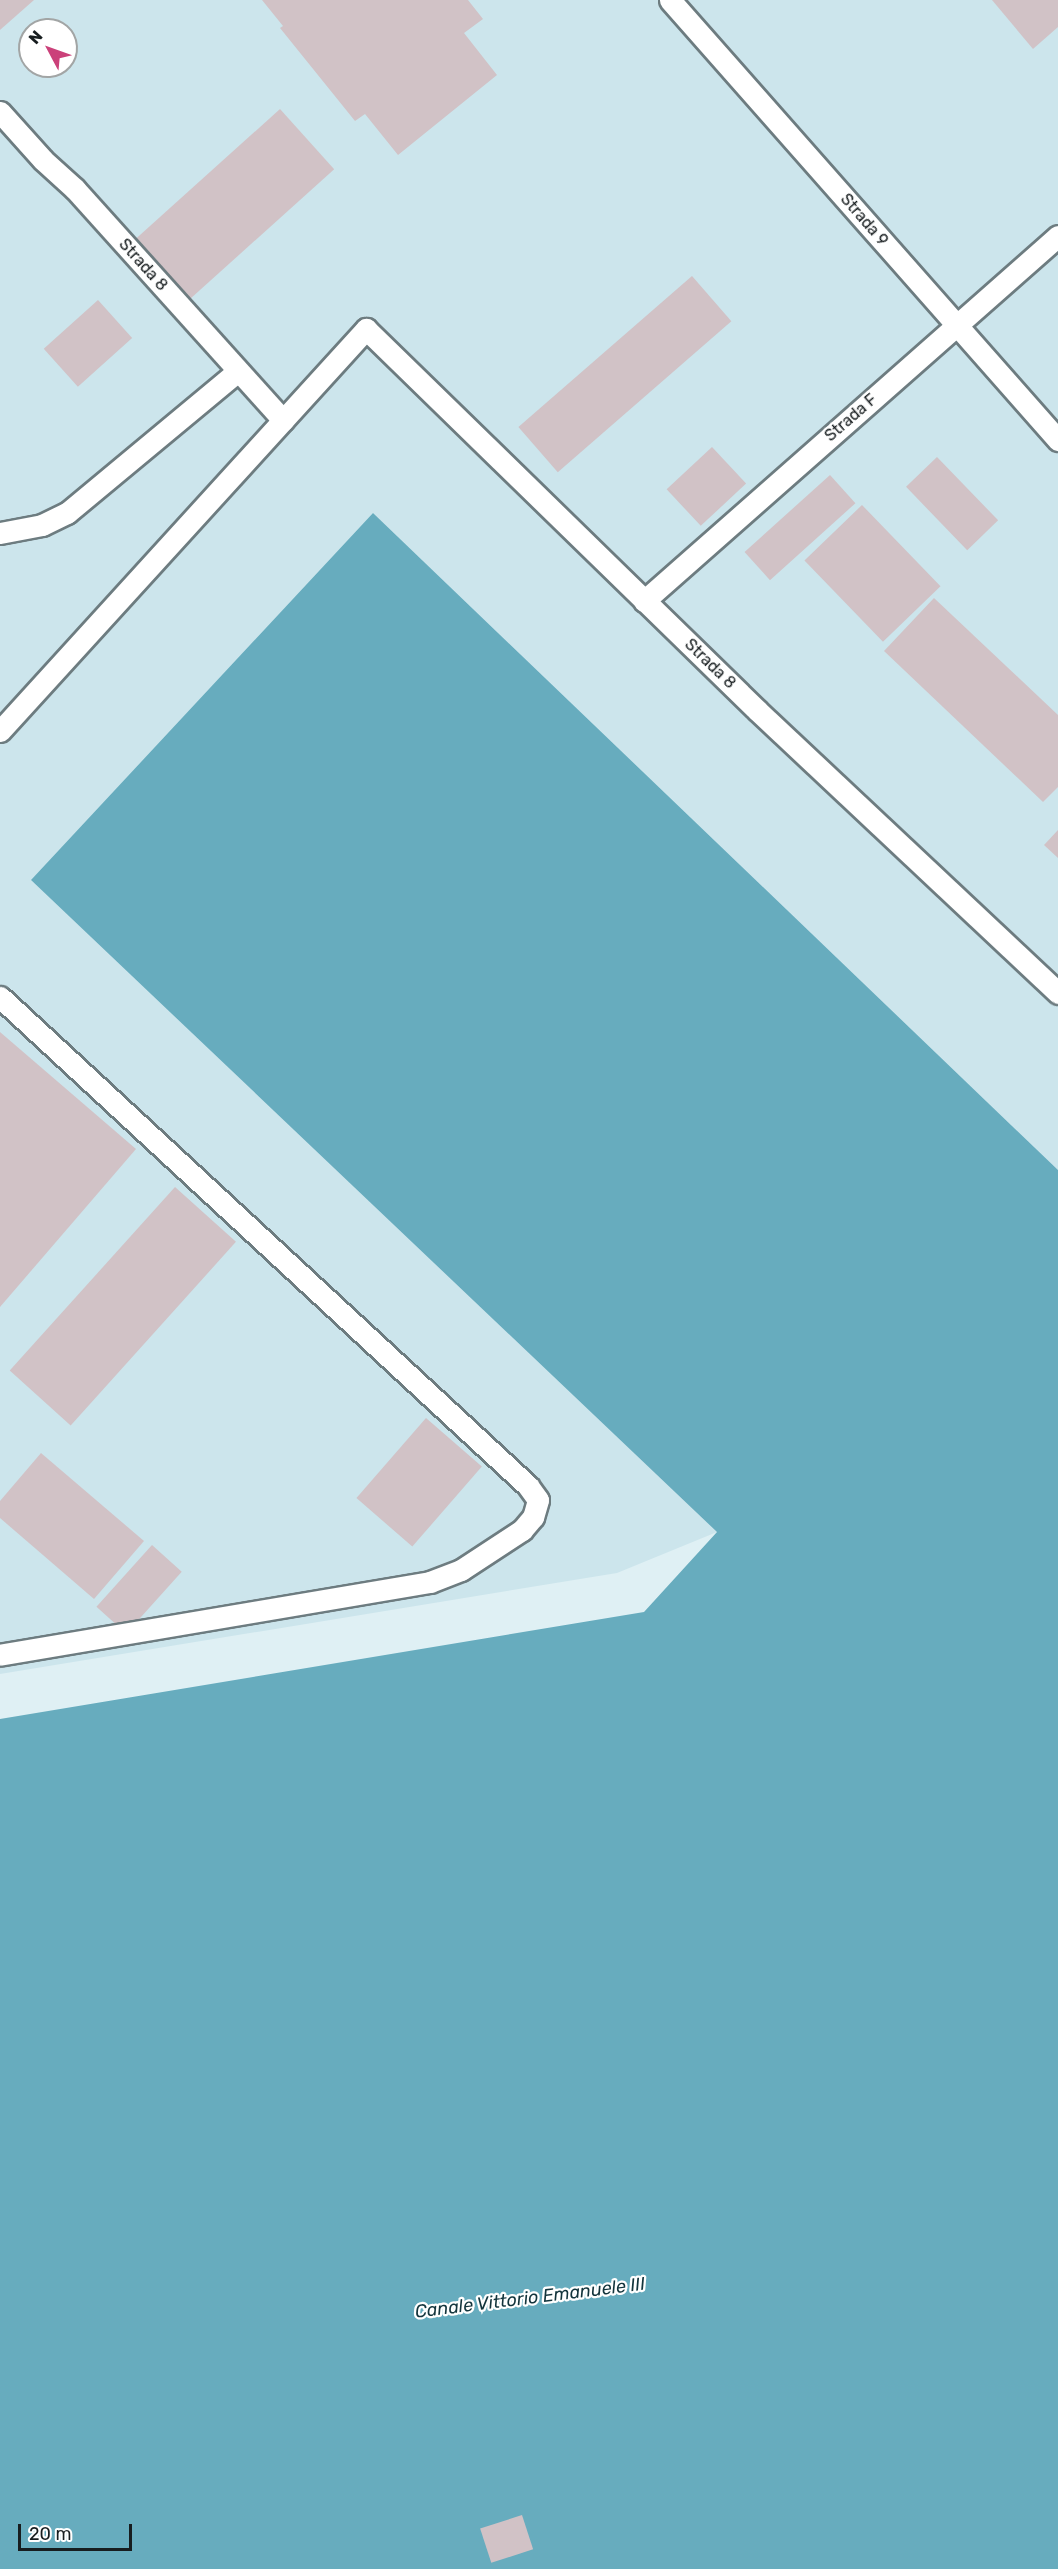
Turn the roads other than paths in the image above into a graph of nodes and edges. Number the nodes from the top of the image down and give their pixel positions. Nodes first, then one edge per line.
1 (670, 0) edge
2 (0, 112) edge
3 (1058, 236) edge
4 (957, 325) junction
5 (238, 371) junction
6 (283, 420) junction
7 (1058, 440) edge
8 (0, 533) edge
9 (644, 601) junction
10 (0, 731) edge
11 (1058, 993) edge
12 (0, 997) edge
13 (0, 1655) edge

1 - 4 lane, Strada 9
2 - 5 lane, Strada 8
3 - 4 lane, Strada F
4 - 7 lane, Strada 9
4 - 9 lane, Strada F
5 - 6 lane, Strada 8
5 - 8 lane
6 - 9 lane, Strada 8
6 - 10 lane
9 - 11 lane, Strada 8
12 - 13 lane

